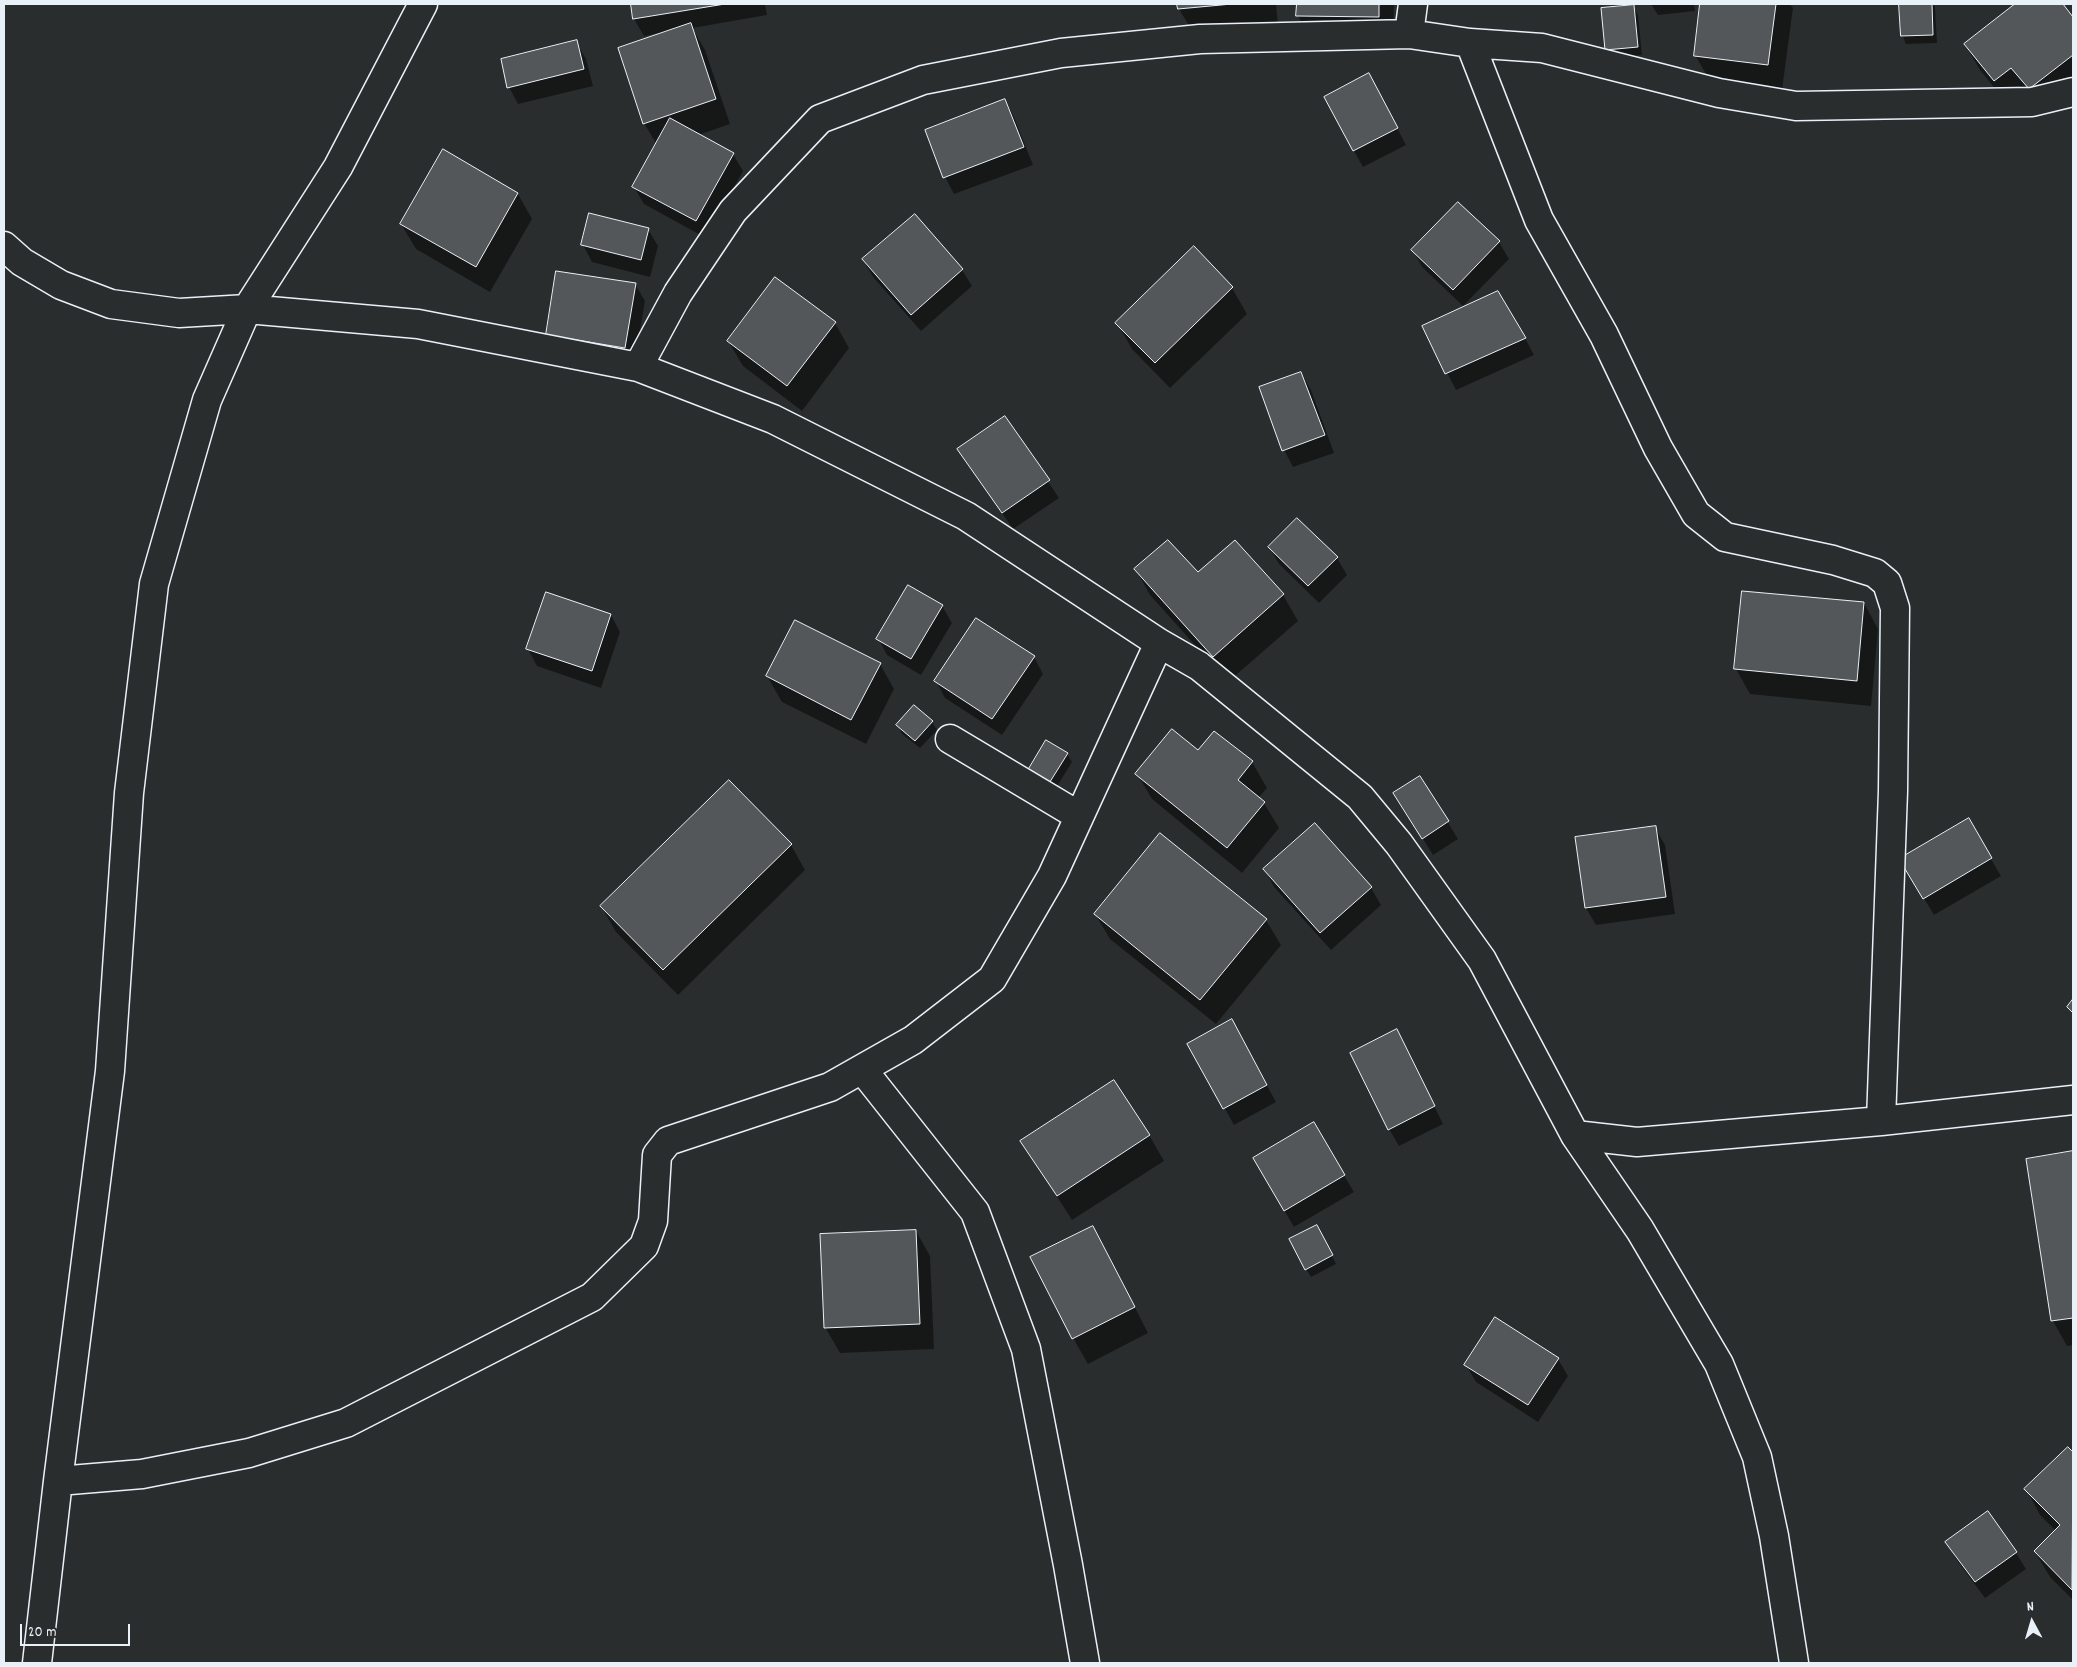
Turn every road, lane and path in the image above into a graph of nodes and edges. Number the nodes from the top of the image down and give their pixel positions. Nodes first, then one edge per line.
1 (423, 4) edge
2 (1413, 4) edge
3 (1409, 34) junction
4 (1470, 43) junction
5 (2073, 92) edge
6 (4, 246) edge
7 (247, 309) junction
8 (638, 367) junction
9 (1159, 644) junction
10 (950, 738) dead end
11 (1079, 816) junction
12 (862, 1069) junction
13 (2073, 1100) edge
14 (1880, 1121) junction
15 (1575, 1135) junction
16 (1637, 1142) junction
17 (1603, 1176) junction
18 (58, 1481) junction
19 (37, 1663) edge
20 (1085, 1663) edge
21 (1794, 1663) edge

1 - 7 street
2 - 3 street
3 - 4 street
3 - 8 street
4 - 5 street
4 - 14 street
6 - 7 street
7 - 8 street
7 - 18 street
8 - 9 street
9 - 11 street
9 - 15 street
10 - 11 street
11 - 12 street
12 - 18 street
12 - 20 street
13 - 14 street
14 - 16 street
15 - 16 street
15 - 17 street
16 - 17 street
17 - 21 street
18 - 19 street

